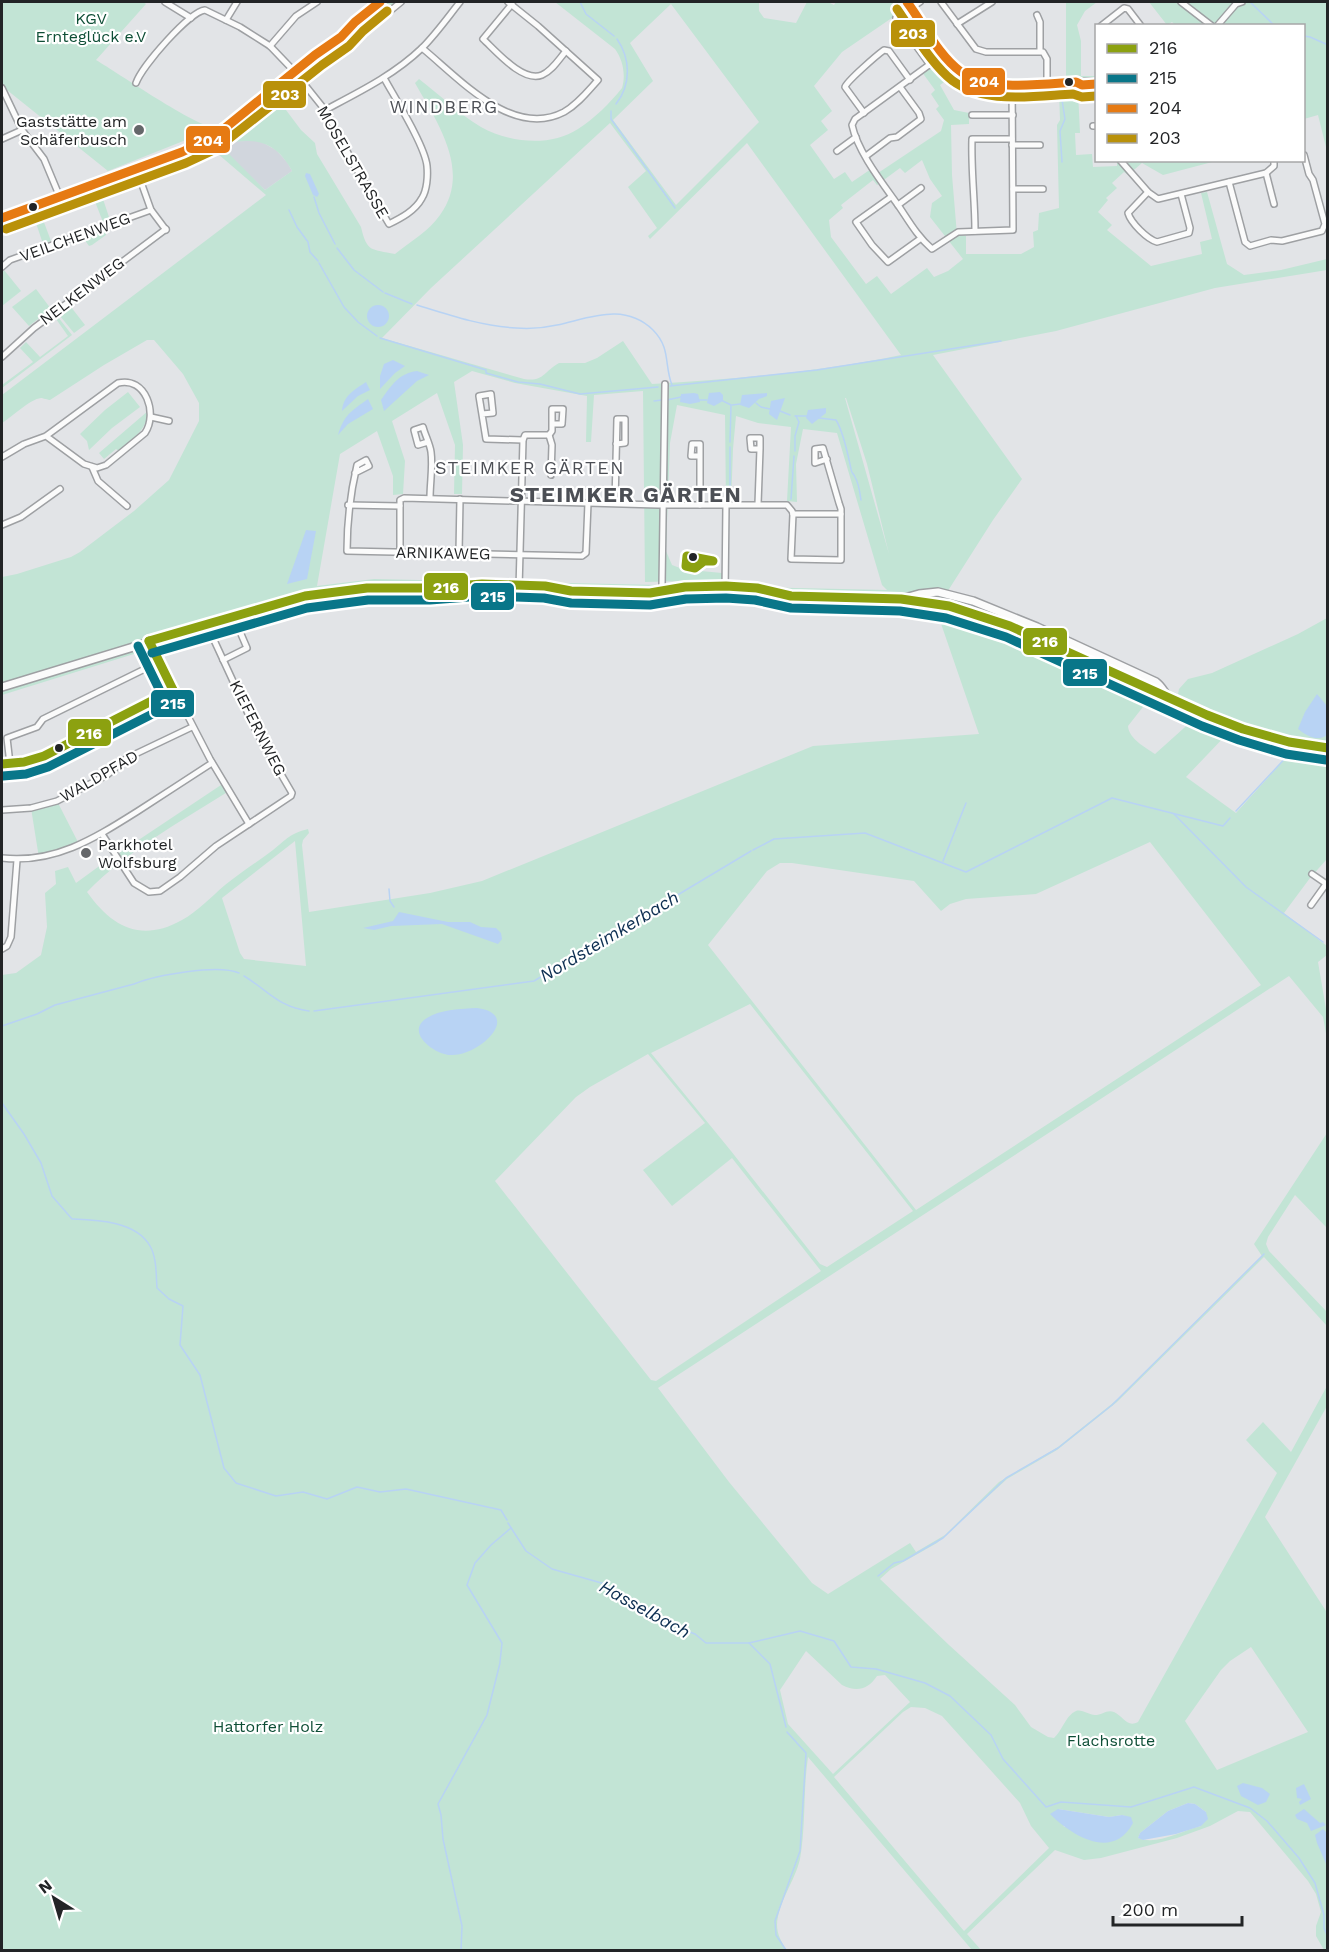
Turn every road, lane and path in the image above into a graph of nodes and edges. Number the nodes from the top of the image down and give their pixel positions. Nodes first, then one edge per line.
1 (165, 2) edge
2 (237, 2) edge
3 (317, 2) edge
4 (381, 2) edge
5 (401, 2) edge
6 (460, 2) edge
7 (907, 2) edge
8 (920, 2) edge
9 (941, 2) edge
10 (992, 2) edge
11 (1181, 2) edge
12 (1238, 2) edge
13 (510, 3) edge
14 (911, 8) junction
15 (1037, 15) dead end
16 (191, 18) junction
17 (896, 18) dead end
18 (226, 20) junction
19 (957, 24) junction
20 (1104, 24) edge
21 (1139, 24) edge
22 (1209, 24) edge
23 (1219, 24) edge
24 (270, 46) junction
25 (422, 48) junction
26 (566, 51) junction
27 (1040, 51) junction
28 (944, 54) junction
29 (930, 65) junction
30 (295, 72) junction
31 (384, 78) junction
32 (910, 80) junction
33 (303, 82) junction
34 (136, 83) dead end
35 (1012, 83) junction
36 (1047, 83) junction
37 (1095, 83) edge
38 (900, 87) junction
39 (2, 88) edge
40 (325, 110) junction
41 (864, 113) junction
42 (1012, 115) junction
43 (972, 116) dead end
44 (22, 130) junction
45 (856, 137) junction
46 (2, 139) edge
47 (1012, 142) junction
48 (1040, 144) dead end
49 (837, 151) dead end
50 (866, 156) junction
51 (1305, 159) edge
52 (1122, 162) edge
53 (1274, 162) edge
54 (136, 168) junction
55 (1266, 173) junction
56 (1229, 182) junction
57 (921, 188) dead end
58 (1012, 189) junction
59 (1043, 189) dead end
60 (1148, 192) junction
61 (1181, 194) junction
62 (59, 195) junction
63 (891, 197) junction
64 (1274, 204) dead end
65 (898, 205) junction
66 (151, 210) junction
67 (2, 218) edge
68 (975, 231) junction
69 (920, 239) junction
70 (2, 267) edge
71 (2, 357) edge
72 (666, 384) dead end
73 (482, 414) dead end
74 (151, 417) junction
75 (169, 421) dead end
76 (552, 424) dead end
77 (549, 435) junction
78 (46, 436) junction
79 (524, 438) junction
80 (428, 442) dead end
81 (616, 444) junction
82 (760, 449) dead end
83 (700, 456) dead end
84 (2, 457) edge
85 (827, 459) dead end
86 (92, 467) junction
87 (355, 473) dead end
88 (551, 475) dead end
89 (60, 489) dead end
90 (430, 498) junction
91 (460, 499) junction
92 (521, 501) junction
93 (588, 502) junction
94 (615, 503) junction
95 (758, 504) junction
96 (348, 505) junction
97 (663, 505) junction
98 (700, 505) junction
99 (726, 505) junction
100 (127, 506) dead end
101 (400, 506) junction
102 (793, 514) junction
103 (841, 514) junction
104 (2, 525) edge
105 (400, 552) junction
106 (459, 553) junction
107 (521, 554) junction
108 (662, 585) dead end
109 (519, 587) junction
110 (726, 590) junction
111 (207, 625) junction
112 (241, 634) dead end
113 (149, 641) junction
114 (224, 660) junction
115 (159, 662) junction
116 (2, 687) edge
117 (173, 690) junction
118 (192, 727) junction
119 (1328, 748) edge
120 (212, 763) junction
121 (2, 764) edge
122 (10, 764) junction
123 (2, 810) edge
124 (249, 824) junction
125 (102, 834) junction
126 (2, 858) edge
127 (17, 860) junction
128 (1312, 874) dead end
129 (1327, 885) edge
130 (1311, 905) dead end
131 (2, 949) edge

1 - 16 street
2 - 18 street
3 - 24 street
4 - 30 street
5 - 33 street
6 - 25 street
7 - 14 street
8 - 14 street
9 - 19 street
10 - 19 street
11 - 22 street
12 - 23 street
13 - 26 street
13 - 26 street
14 - 28 street
15 - 27 street
16 - 18 street, MOSELSTRASSE
16 - 34 street
17 - 29 street
18 - 24 street, MOSELSTRASSE
19 - 27 street
20 - 21 street
24 - 30 street, MOSELSTRASSE
25 - 26 street
25 - 31 street
27 - 36 street
28 - 29 street
28 - 35 street
29 - 32 street
30 - 33 street, MOSELSTRASSE
30 - 54 street
31 - 40 street
31 - 40 street, MOSELSTRASSE
32 - 38 street
32 - 41 street
33 - 40 street, MOSELSTRASSE
35 - 36 street
35 - 42 street
36 - 37 street
38 - 41 street
38 - 50 street
39 - 44 street
41 - 45 street
42 - 43 street
42 - 47 street
44 - 46 street
44 - 62 street
45 - 49 street
45 - 50 street
47 - 48 street
47 - 58 street
47 - 68 street
50 - 63 street
51 - 56 street
52 - 60 street
53 - 55 street
54 - 62 street
54 - 66 street, NELKENWEG
55 - 56 street
55 - 64 street
56 - 61 street
57 - 65 street
58 - 59 street
58 - 68 street
60 - 61 street
60 - 61 street
62 - 67 street
63 - 65 street
63 - 69 street
65 - 69 street
66 - 70 street, VEILCHENWEG
66 - 71 street, NELKENWEG
68 - 69 street
72 - 97 street
73 - 79 street
74 - 75 street
74 - 78 street
74 - 86 street
76 - 77 street
77 - 79 street
77 - 88 street
78 - 84 street
78 - 86 street
79 - 92 street
80 - 90 street
81 - 81 street
81 - 94 street
82 - 95 street
83 - 98 street
85 - 103 street
86 - 100 street
87 - 96 street
89 - 104 street
90 - 91 street
90 - 101 street
91 - 92 street
91 - 106 street
92 - 93 street
92 - 107 street
93 - 94 street
93 - 107 street, ARNIKAWEG
94 - 97 street
95 - 99 street
95 - 102 street
96 - 101 street
96 - 105 street, ARNIKAWEG
97 - 98 street
97 - 108 street
98 - 99 street
99 - 110 street
101 - 105 street
102 - 103 street
102 - 103 street
105 - 106 street, ARNIKAWEG
106 - 107 street, ARNIKAWEG
107 - 109 street
109 - 110 street
109 - 111 street
110 - 119 street
111 - 113 street
111 - 114 street, KIEFERNWEG
112 - 114 street, KIEFERNWEG
113 - 115 street
113 - 116 street
114 - 124 street, KIEFERNWEG
115 - 117 street
115 - 122 street
117 - 118 street
117 - 122 street
118 - 120 street
118 - 123 street, WALDPFAD
120 - 124 street
120 - 125 street
121 - 122 street
124 - 125 street
125 - 127 street
126 - 127 street
127 - 131 street
128 - 129 street
129 - 130 street

